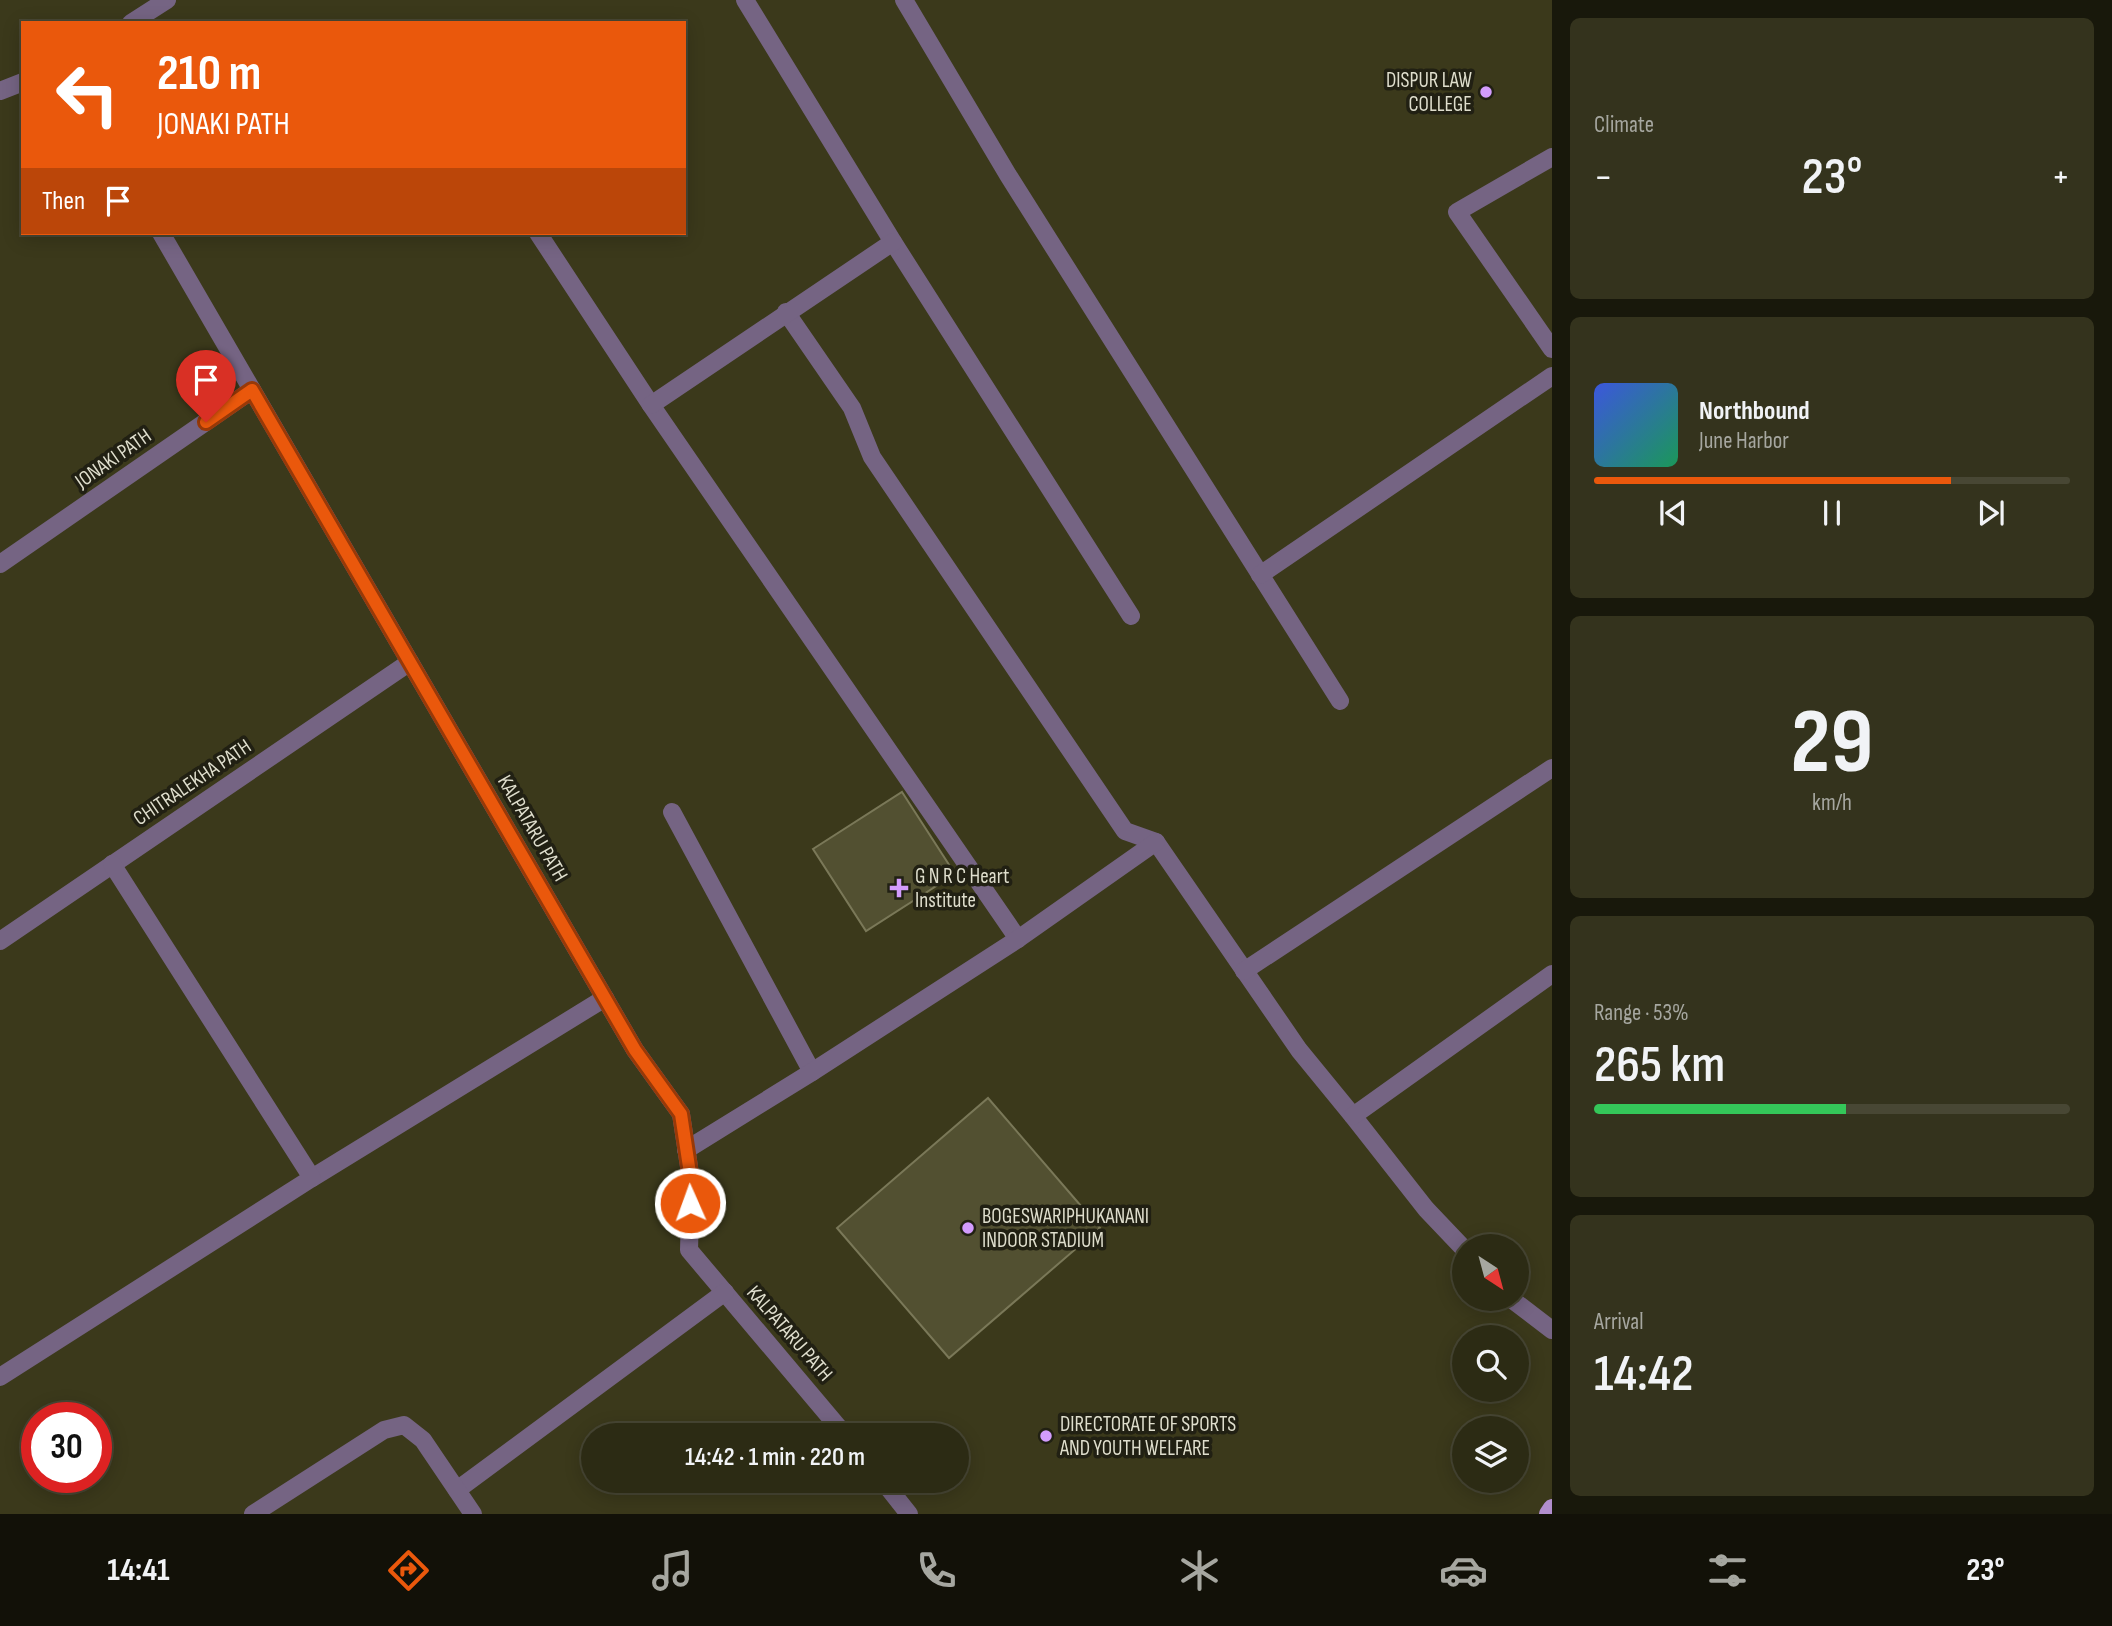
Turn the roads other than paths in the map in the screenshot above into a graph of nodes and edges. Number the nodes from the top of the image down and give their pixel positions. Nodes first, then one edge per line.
1 (167, 0) edge
2 (745, 0) edge
3 (904, 0) edge
4 (134, 21) edge
5 (21, 83) edge
6 (0, 91) edge
7 (1552, 157) edge
8 (162, 235) edge
9 (539, 235) edge
10 (893, 242) junction
11 (786, 312) junction
12 (1552, 349) edge
13 (1552, 376) edge
14 (252, 390) junction
15 (651, 405) junction
16 (0, 564) edge
17 (1260, 575) junction
18 (1132, 616) dead end
19 (410, 662) junction
20 (1340, 701) dead end
21 (1551, 772) edge
22 (672, 812) dead end
23 (1156, 842) junction
24 (112, 864) junction
25 (1018, 939) junction
26 (0, 940) edge
27 (1244, 971) junction
28 (1552, 975) edge
29 (605, 998) junction
30 (812, 1072) junction
31 (1353, 1116) junction
32 (686, 1150) junction
33 (312, 1178) junction
34 (1452, 1236) edge
35 (725, 1292) junction
36 (1527, 1311) edge
37 (1552, 1330) edge
38 (0, 1377) edge
39 (835, 1423) edge
40 (457, 1490) junction
41 (890, 1493) edge
42 (1552, 1508) edge
43 (273, 1509) edge
44 (900, 1511) edge
45 (253, 1514) edge
46 (473, 1514) edge
47 (1548, 1514) edge

1 - 4 street
2 - 10 street
3 - 17 street
5 - 6 street
7 - 12 street
8 - 14 street, KALPATARU PATH
9 - 15 street
10 - 11 street
10 - 18 street
11 - 15 street
11 - 23 street
13 - 17 street
14 - 16 street, JONAKI PATH
14 - 19 street, KALPATARU PATH
15 - 25 street
17 - 20 street
19 - 24 street, CHITRALEKHA PATH
19 - 29 street, KALPATARU PATH
21 - 27 street
22 - 30 street
23 - 25 street
23 - 27 street
24 - 26 street, CHITRALEKHA PATH
24 - 33 street
25 - 30 street
27 - 31 street
28 - 31 street
29 - 32 street, KALPATARU PATH
29 - 33 street
30 - 32 street
31 - 34 street
32 - 35 street, KALPATARU PATH
33 - 38 street
35 - 39 street, KALPATARU PATH
35 - 40 street
36 - 37 street
40 - 43 street
40 - 46 street
41 - 44 street
42 - 47 main road
43 - 45 street

